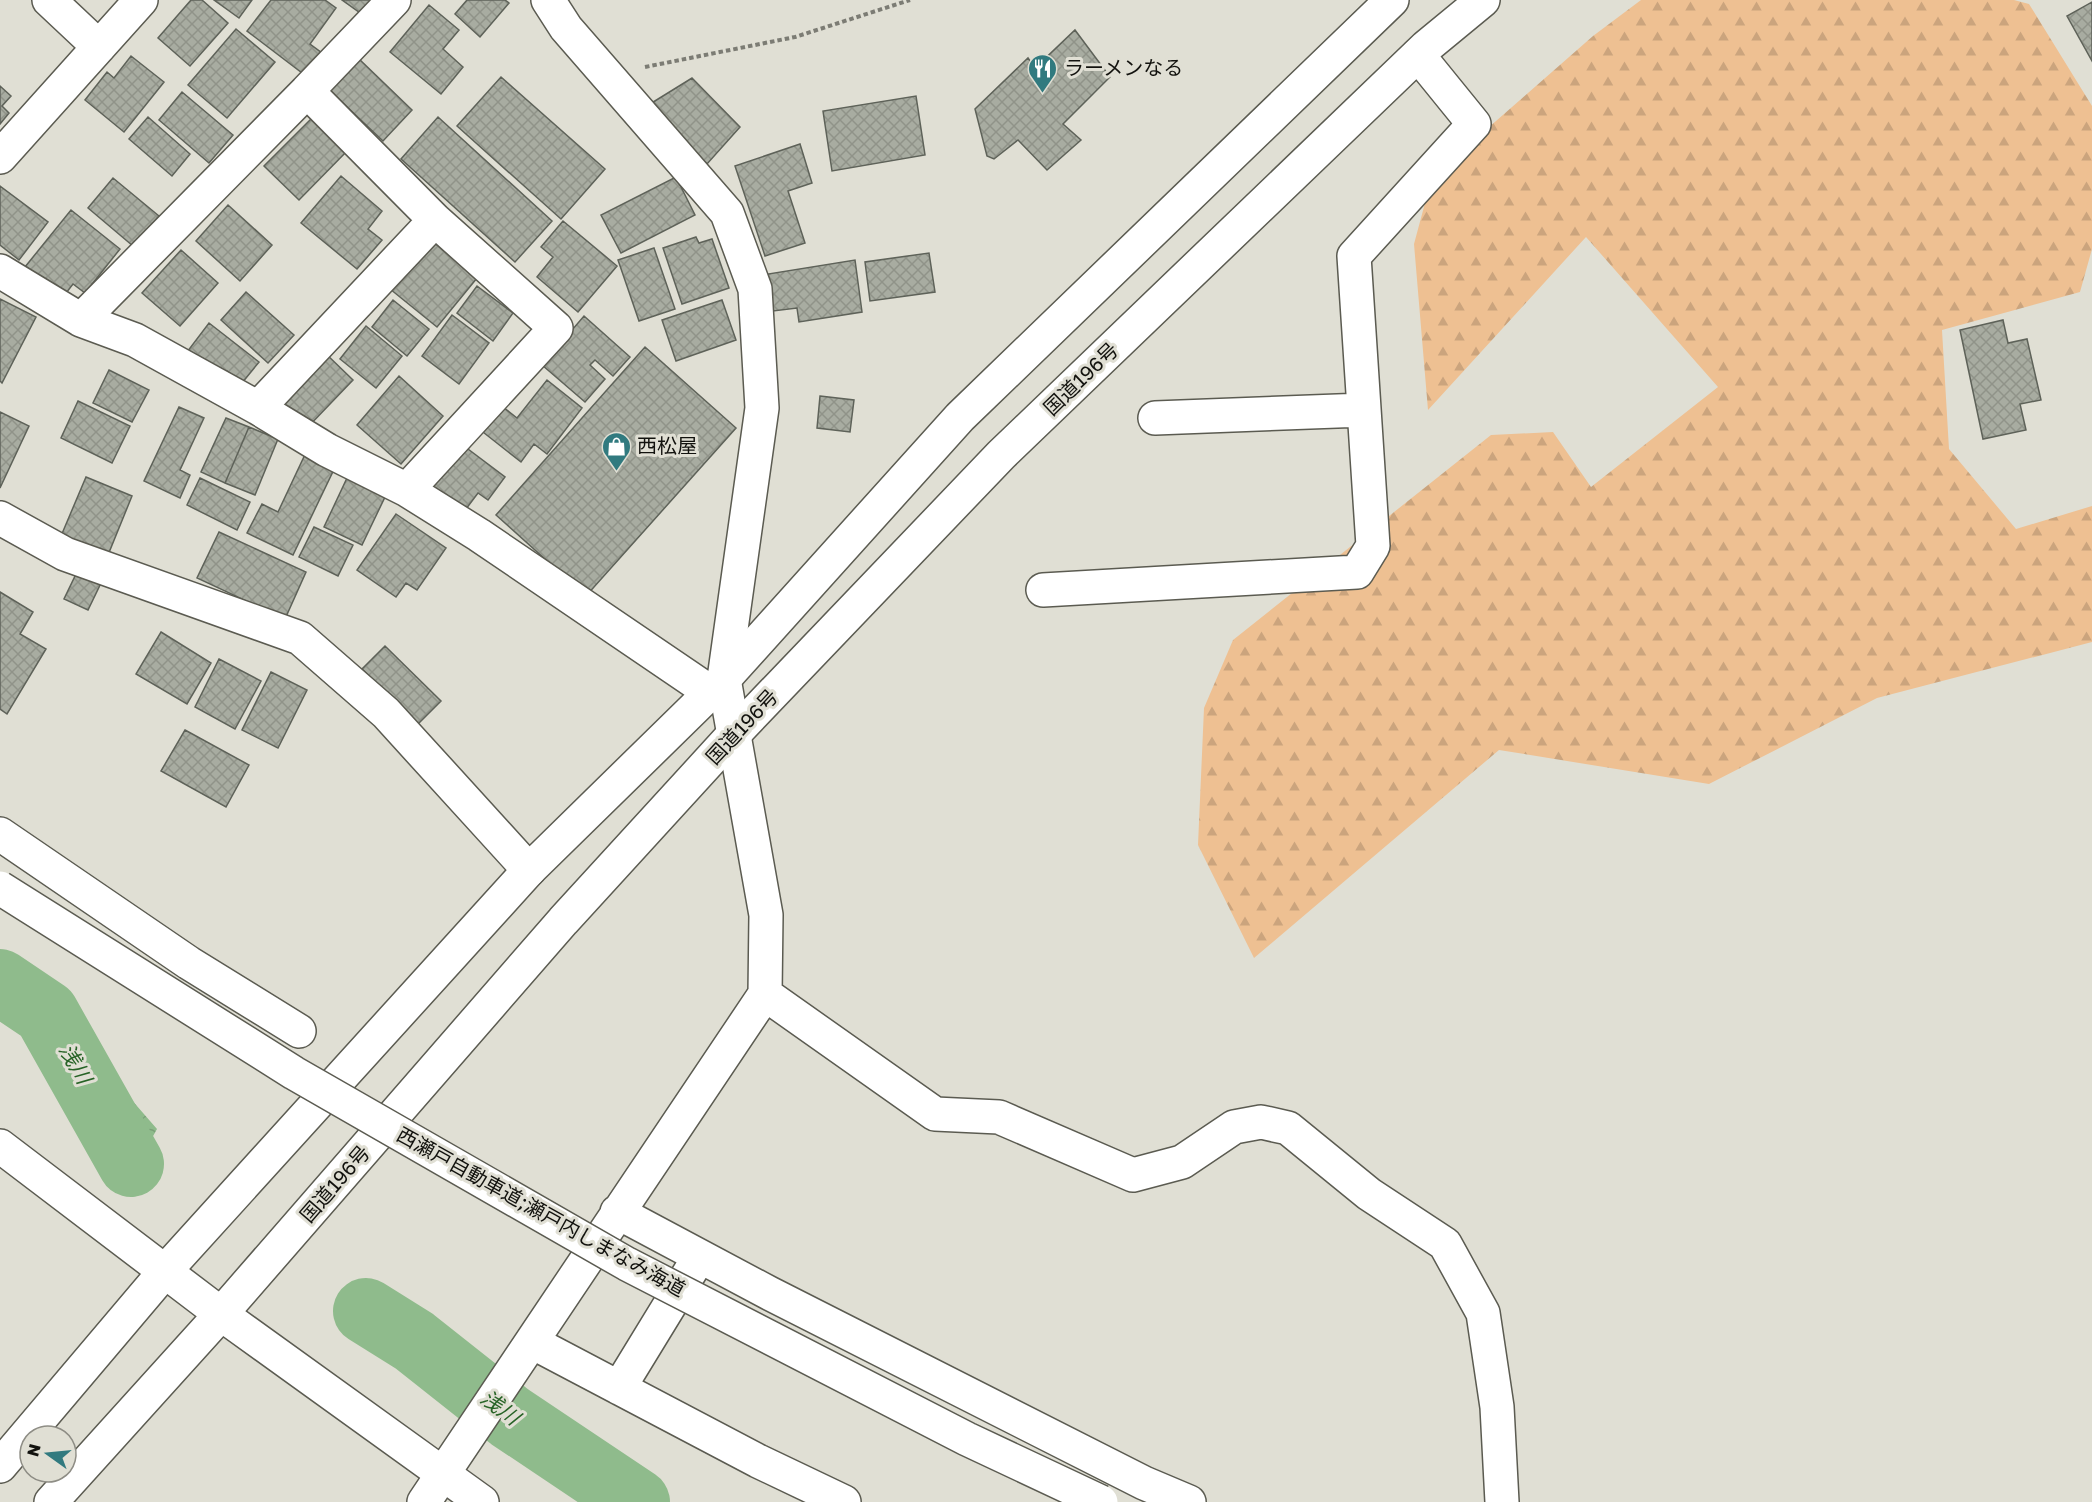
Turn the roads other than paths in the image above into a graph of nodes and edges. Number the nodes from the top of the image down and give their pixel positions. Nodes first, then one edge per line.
1 (48, 0) edge
2 (141, 0) edge
3 (394, 0) edge
4 (548, 0) edge
5 (1392, 0) edge
6 (1483, 0) edge
7 (99, 47) junction
8 (1418, 55) junction
9 (307, 91) junction
10 (0, 157) edge
11 (435, 220) junction
12 (0, 271) edge
13 (81, 321) junction
14 (258, 408) junction
15 (1364, 410) junction
16 (1155, 418) dead end
17 (407, 490) junction
18 (0, 518) edge
19 (1043, 590) dead end
20 (717, 685) junction
21 (734, 734) junction
22 (0, 834) edge
23 (529, 870) junction
24 (0, 888) edge
25 (765, 994) junction
26 (299, 1031) dead end
27 (0, 1146) edge
28 (617, 1212) junction
29 (699, 1256) junction
30 (166, 1269) junction
31 (222, 1314) junction
32 (532, 1342) junction
33 (619, 1388) junction
34 (0, 1466) edge
35 (433, 1489) edge
36 (51, 1502) edge
37 (482, 1502) edge
38 (844, 1502) edge
39 (1101, 1502) edge
40 (1189, 1502) edge
41 (1502, 1502) edge

1 - 7 main road
2 - 7 main road
3 - 9 main road
4 - 20 main road
5 - 20 main road
6 - 8 main road, 国道196号
7 - 10 main road
8 - 15 main road
8 - 21 main road, 国道196号
9 - 11 main road
9 - 13 main road
11 - 14 main road
11 - 17 main road
12 - 13 main road
13 - 14 main road
14 - 17 main road
15 - 16 main road
15 - 19 main road
17 - 20 main road
18 - 23 main road
20 - 21 main road
20 - 23 main road
21 - 25 main road
21 - 31 main road, 国道196号
22 - 26 main road
23 - 30 main road
24 - 39 main road, 西瀬戸自動車道;瀬戸内しまなみ海道, bridge
25 - 28 main road
25 - 41 main road
27 - 30 main road
28 - 29 main road
28 - 32 main road
29 - 33 main road
29 - 40 main road
30 - 31 main road
30 - 34 main road
31 - 35 main road
31 - 36 main road, 国道196号
32 - 33 main road
32 - 35 main road
33 - 38 main road
35 - 37 main road

